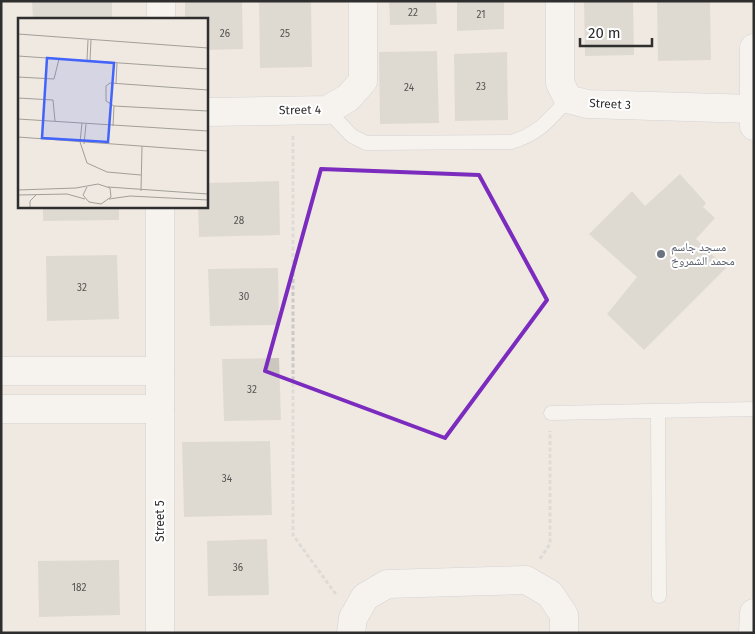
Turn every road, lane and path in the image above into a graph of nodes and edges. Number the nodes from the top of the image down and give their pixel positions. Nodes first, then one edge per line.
1 (161, 1) edge
2 (363, 1) edge
3 (560, 1) edge
4 (161, 18) edge
5 (754, 48) edge
6 (568, 99) junction
7 (293, 110) junction
8 (327, 110) junction
9 (208, 112) edge
10 (753, 118) edge
11 (160, 208) edge
12 (1, 371) edge
13 (160, 371) junction
14 (1, 409) edge
15 (160, 409) junction
16 (754, 409) edge
17 (658, 412) junction
18 (551, 413) joint
19 (526, 580) junction
20 (660, 596) dead end
21 (754, 613) edge
22 (352, 626) edge
23 (160, 633) edge
24 (564, 633) edge
25 (753, 633) edge

1 - 4 street
2 - 8 street, Street 4
3 - 6 street
5 - 10 street
6 - 8 lane
6 - 10 street, Street 3
7 - 8 street, Street 4
7 - 9 street, Street 4
7 - 22 path
11 - 13 street, Street 5
12 - 13 street
13 - 15 street, Street 5
14 - 15 street
15 - 23 street, Street 5
16 - 17 lane
17 - 18 lane
17 - 20 lane
18 - 19 path
19 - 22 street
19 - 24 street
21 - 25 street

